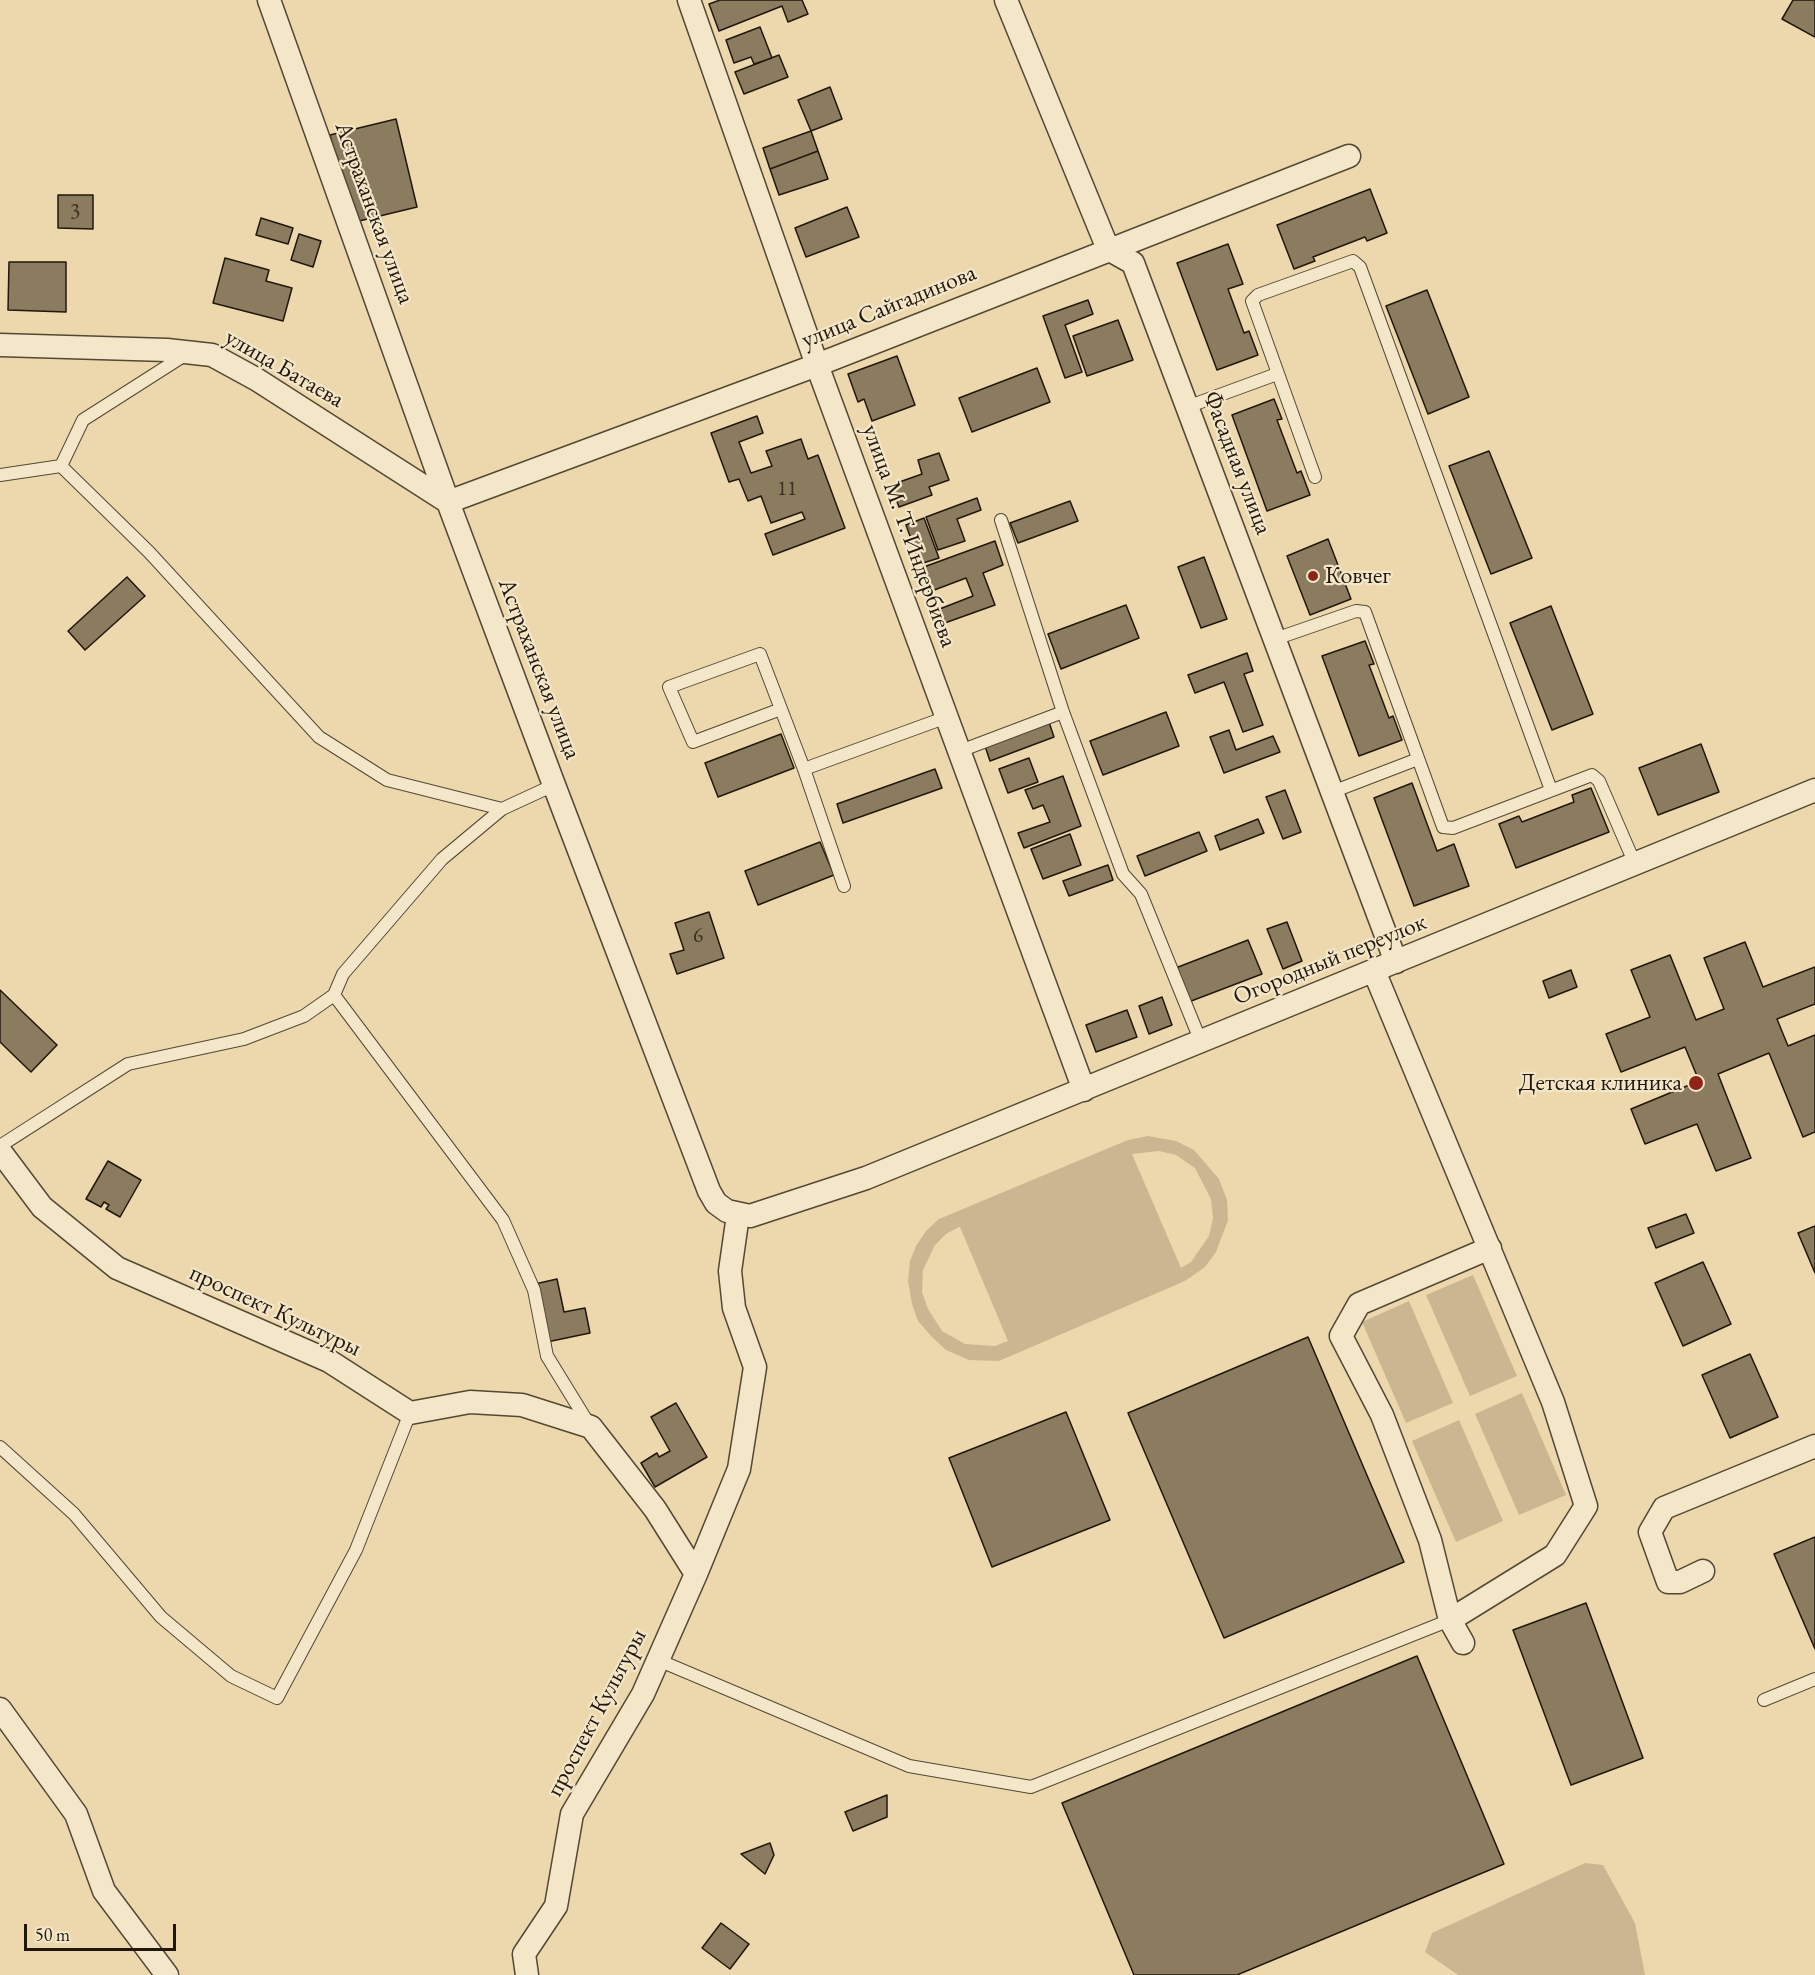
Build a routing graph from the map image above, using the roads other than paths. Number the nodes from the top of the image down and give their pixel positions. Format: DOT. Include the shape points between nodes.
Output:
graph roads {
  1 [pos="270,0"];
  2 [pos="689,0"];
  3 [pos="1006,0"];
  4 [pos="1349,156"];
  5 [pos="1108,249"];
  6 [pos="0,345"];
  7 [pos="189,352"];
  8 [pos="817,365"];
  9 [pos="1277,374"];
  10 [pos="1187,407"];
  11 [pos="61,466"];
  12 [pos="0,475"];
  13 [pos="1315,477"];
  14 [pos="448,502"];
  15 [pos="1001,520"];
  16 [pos="1275,639"];
  17 [pos="782,709"];
  18 [pos="1063,712"];
  19 [pos="947,717"];
  20 [pos="960,752"];
  21 [pos="1418,759"];
  22 [pos="804,769"];
  23 [pos="554,785"];
  24 [pos="1551,790"];
  25 [pos="1815,790"];
  26 [pos="1332,792"];
  27 [pos="502,809"];
  28 [pos="1635,864"];
  29 [pos="844,886"];
  30 [pos="1396,962"];
  31 [pos="1374,971"];
  32 [pos="334,995"];
  33 [pos="1201,1042"];
  34 [pos="1084,1090"];
  35 [pos="0,1146"];
  36 [pos="0,1151"];
  37 [pos="738,1215"];
  38 [pos="1490,1248"];
  39 [pos="410,1413"];
  40 [pos="591,1427"];
  41 [pos="1815,1446"];
  42 [pos="0,1448"];
  43 [pos="1703,1572"];
  44 [pos="696,1574"];
  45 [pos="1450,1620"];
  46 [pos="1463,1643"];
  47 [pos="658,1660"];
  48 [pos="1815,1679"];
  49 [pos="1764,1700"];
  50 [pos="0,1709"];
  51 [pos="163,1970"];
  52 [pos="527,1975"];
  1 -- 14 [label="street, Астраханская улица"];
  2 -- 8 [label="street, улица М. Т. Индербиева"];
  3 -- 5 [label="street"];
  4 -- 5 [label="street, улица Сайгадинова"];
  5 -- 8 [label="street, улица Сайгадинова"];
  5 -- 10 [label="street, Фасадная улица" via="1133,263"];
  6 -- 7 [label="street, улица Батаева"];
  7 -- 11 [label="lane" via="83,420"];
  7 -- 14 [label="street, улица Батаева" via="212,355 256,379"];
  8 -- 14 [label="street, улица Сайгадинова"];
  8 -- 19 [label="street, улица М. Т. Индербиева"];
  9 -- 10 [label="lane"];
  9 -- 13 [label="lane"];
  9 -- 24 [label="lane" via="1253,306 1254,297 1348,262 1357,264"];
  10 -- 16 [label="street, Фасадная улица"];
  11 -- 12 [label="lane"];
  11 -- 27 [label="lane" via="148,552 319,738 387,780"];
  14 -- 23 [label="street, Астраханская улица"];
  15 -- 18 [label="lane"];
  16 -- 21 [label="lane" via="1356,611 1365,612"];
  16 -- 26 [label="street, Фасадная улица"];
  17 -- 17 [label="lane" via="760,654 669,687 693,742"];
  17 -- 22 [label="lane"];
  18 -- 20 [label="lane"];
  18 -- 33 [label="lane" via="1124,874 1141,894"];
  19 -- 20 [label="street, улица М. Т. Индербиева"];
  19 -- 22 [label="lane"];
  20 -- 34 [label="street, улица М. Т. Индербиева"];
  21 -- 24 [label="lane" via="1441,823 1448,829"];
  21 -- 26 [label="lane"];
  22 -- 29 [label="lane"];
  23 -- 27 [label="lane"];
  23 -- 37 [label="street, Астраханская улица" via="709,1191 716,1203"];
  24 -- 28 [label="lane" via="1587,776 1596,777"];
  25 -- 28 [label="street, Огородный переулок"];
  26 -- 30 [label="street, Фасадная улица"];
  27 -- 32 [label="lane" via="442,859 344,974"];
  28 -- 30 [label="street, Огородный переулок"];
  30 -- 31 [label="street, Огородный переулок"];
  31 -- 33 [label="street, Огородный переулок"];
  31 -- 38 [label="street"];
  32 -- 35 [label="lane" via="304,1016 243,1039 128,1064"];
  32 -- 40 [label="lane" via="503,1220 534,1290 547,1356"];
  33 -- 34 [label="street, Огородный переулок"];
  34 -- 37 [label="street, Огородный переулок" via="866,1178 750,1216"];
  36 -- 39 [label="street, проспект Культуры" via="42,1207 117,1268 329,1361"];
  37 -- 44 [label="street, проспект Культуры" via="731,1280 734,1308 755,1367 739,1469"];
  38 -- 45 [label="street" via="1553,1402 1586,1506 1555,1555"];
  38 -- 45 [label="street" via="1359,1304 1341,1336 1382,1415 1430,1540"];
  39 -- 40 [label="street" via="470,1402 522,1405"];
  39 -- 42 [label="lane" via="356,1550 277,1698 231,1676 161,1617 74,1514"];
  40 -- 44 [label="street" via="655,1509"];
  41 -- 43 [label="street" via="1664,1508 1650,1532 1668,1582 1680,1582"];
  44 -- 47 [label="street, проспект Культуры"];
  45 -- 46 [label="street"];
  45 -- 47 [label="lane" via="1031,1787 909,1766"];
  47 -- 52 [label="street, проспект Культуры" via="643,1694 572,1814 556,1906 524,1954"];
  48 -- 49 [label="lane"];
  50 -- 51 [label="street" via="76,1814 104,1891"];
}
